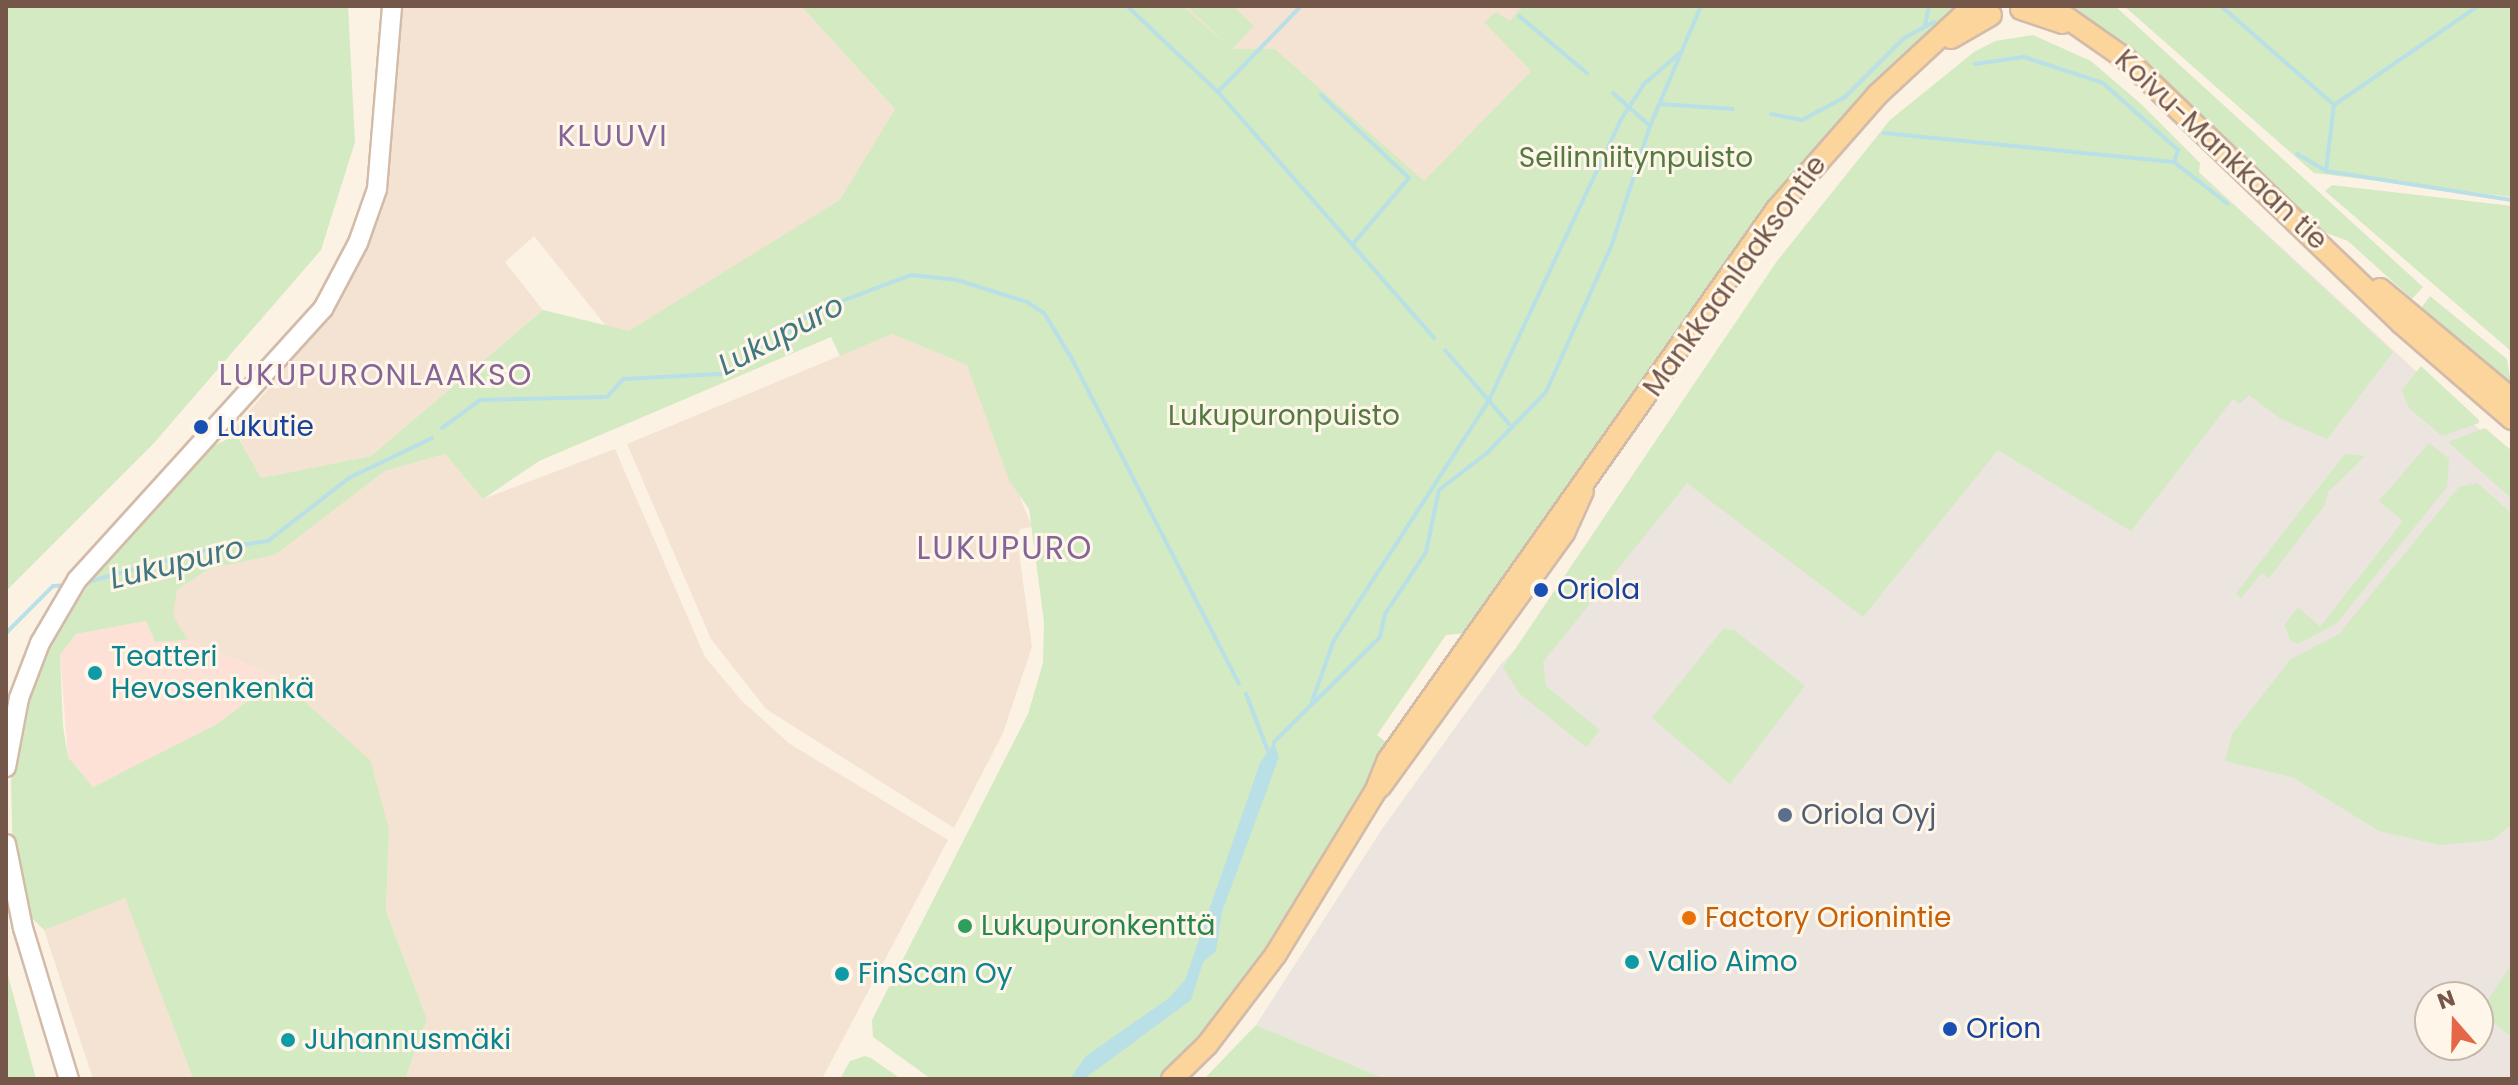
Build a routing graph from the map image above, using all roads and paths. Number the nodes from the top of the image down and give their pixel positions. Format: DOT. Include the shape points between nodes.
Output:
graph roads {
  1 [pos="392,6"];
  2 [pos="2050,6"];
  3 [pos="2023,8"];
  4 [pos="1982,9"];
  5 [pos="2078,27"];
  6 [pos="2359,278"];
  7 [pos="2512,399"];
  8 [pos="2512,419"];
  9 [pos="6,767"];
  10 [pos="6,844"];
  11 [pos="69,1079"];
  12 [pos="1172,1079"];
  1 -- 9 [label="main road" via="377,189 358,243 323,309 73,585 40,643 19,698"];
  2 -- 5 [label="main road, Koivu-Mankkaan tie"];
  3 -- 4 [label="main road, Mankkaanlaaksontie" via="2008,17"];
  3 -- 5 [label="main road, Koivu-Mankkaan tie"];
  4 -- 12 [label="main road, Mankkaanlaaksontie" via="1877,95 1777,209 1586,484 1565,532 1399,769 1375,792 1276,954 1207,1045"];
  5 -- 6 [label="main road, Koivu-Mankkaan tie" via="2127,60"];
  6 -- 7 [label="main road, Koivu-Mankkaan tie" via="2411,312"];
  6 -- 8 [label="main road, Koivu-Mankkaan tie" via="2401,323"];
  10 -- 11 [label="main road" via="23,928"];
}
